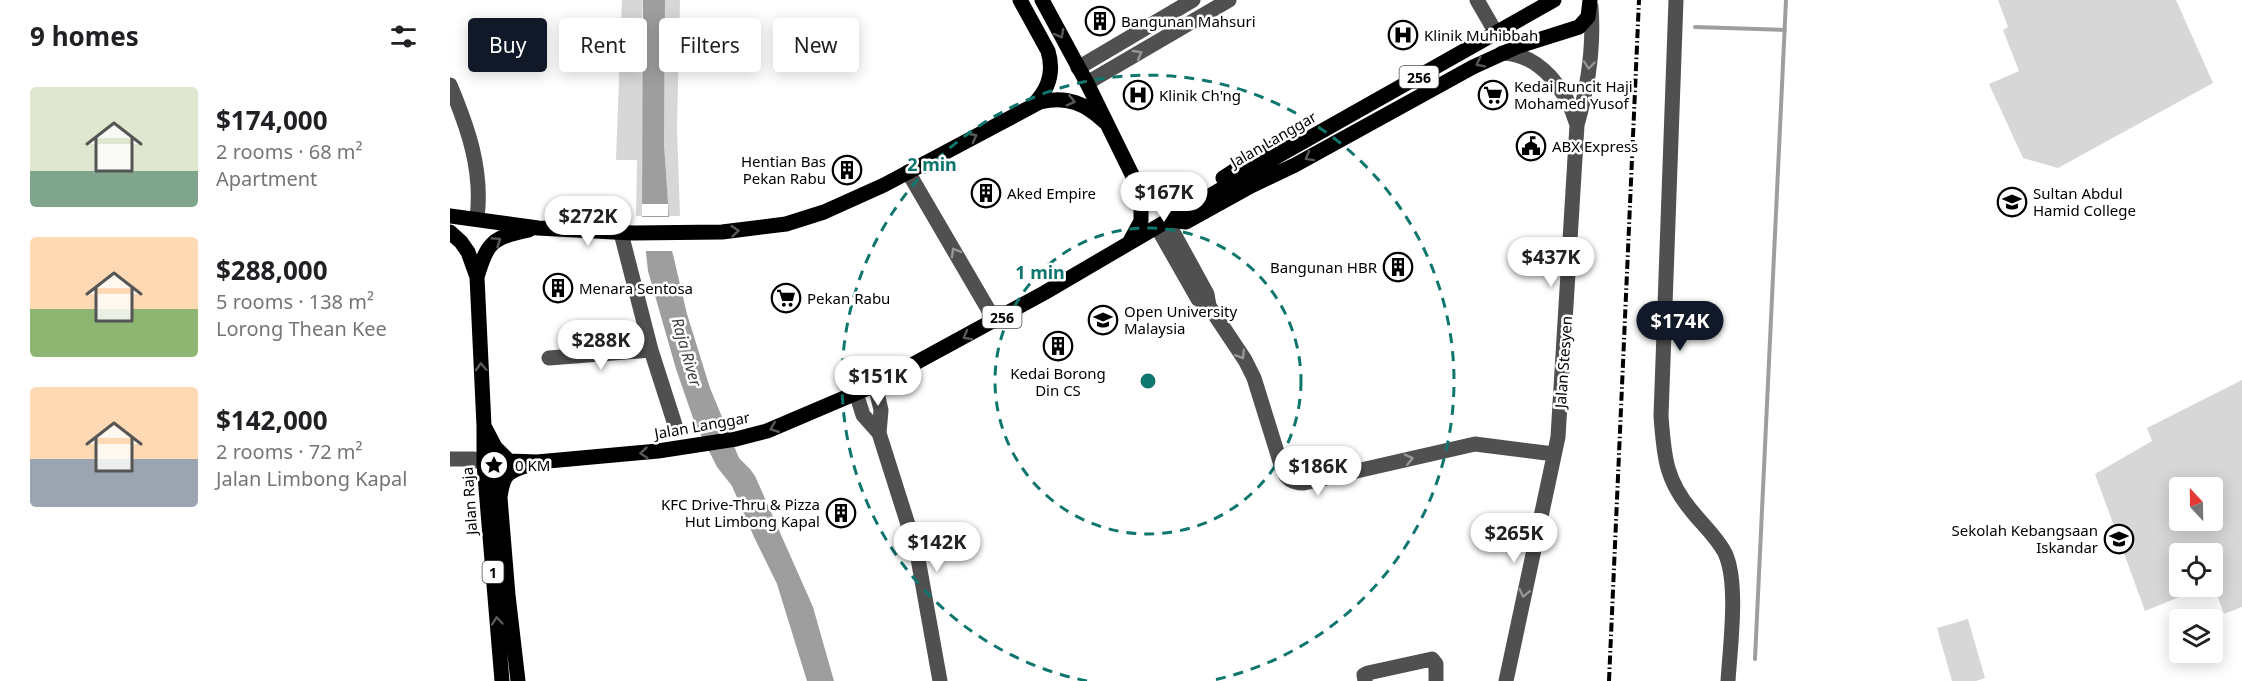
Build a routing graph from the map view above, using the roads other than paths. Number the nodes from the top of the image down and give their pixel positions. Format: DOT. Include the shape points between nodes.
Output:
graph roads {
  1 [pos="1020,0"];
  2 [pos="1042,0"];
  3 [pos="1193,0"];
  4 [pos="1229,0"];
  5 [pos="1477,0"];
  6 [pos="1539,0"];
  7 [pos="1554,0"];
  8 [pos="1676,0"];
  9 [pos="1590,3"];
  10 [pos="1492,26"];
  11 [pos="1502,53"];
  12 [pos="1078,68"];
  13 [pos="1087,83"];
  14 [pos="450,85"];
  15 [pos="1032,106"];
  16 [pos="1105,123"];
  17 [pos="1577,125"];
  18 [pos="908,172"];
  19 [pos="1141,193"];
  20 [pos="1200,201"];
  21 [pos="450,216"];
  22 [pos="477,218"];
  23 [pos="1165,223"];
  24 [pos="538,228"];
  25 [pos="450,232"];
  26 [pos="621,233"];
  27 [pos="1127,245"];
  28 [pos="477,277"];
  29 [pos="994,321"];
  30 [pos="651,350"];
  31 [pos="549,358"];
  32 [pos="875,385"];
  33 [pos="856,393"];
  34 [pos="484,426"];
  35 [pos="676,428"];
  36 [pos="879,433"];
  37 [pos="1554,454"];
  38 [pos="502,456"];
  39 [pos="450,459"];
  40 [pos="537,462"];
  41 [pos="484,464"];
  42 [pos="500,498"];
  43 [pos="1434,676"];
  44 [pos="501,681"];
  45 [pos="518,681"];
  46 [pos="940,681"];
  47 [pos="1365,681"];
  48 [pos="1506,681"];
  49 [pos="1728,681"];
  1 -- 15 [label="main road" via="1048,51 1051,68 1049,82"];
  2 -- 12 [label="main road, one-way"];
  3 -- 12 [label="street"];
  13 -- 4 [label="street, one-way"];
  5 -- 10 [label="street"];
  6 -- 10 [label="main road"];
  7 -- 20 [label="main road, Jalan Langgar / 256"];
  8 -- 49 [label="street" via="1662,436 1670,480 1726,555 1732,582"];
  9 -- 11 [label="main road" via="1588,17 1579,27"];
  9 -- 17 [label="street, one-way" via="1589,65"];
  10 -- 20 [label="main road" via="1252,159 1232,171"];
  11 -- 17 [label="street" via="1534,63 1553,79 1567,98"];
  11 -- 23 [label="main road, one-way" via="1186,222"];
  12 -- 13 [label="main road"];
  13 -- 16 [label="main road"];
  14 -- 22 [label="street" via="472,141 479,201"];
  15 -- 16 [label="main road, one-way" via="1049,99 1067,99 1084,105"];
  18 -- 15 [label="main road, one-way"];
  16 -- 19 [label="main road"];
  17 -- 37 [label="street, Jalan Stesyen"];
  26 -- 18 [label="main road, one-way" via="722,232 786,224 824,212"];
  29 -- 18 [label="street, one-way"];
  19 -- 20 [label="main road" via="1167,207"];
  19 -- 27 [label="main road" via="1141,221"];
  20 -- 23 [label="main road, Jalan Langgar / 256"];
  21 -- 22 [label="main road"];
  22 -- 24 [label="main road"];
  23 -- 27 [label="main road, Jalan Langgar / 256"];
  23 -- 37 [label="street, one-way" via="1207,294 1209,306 1254,378 1282,468 1290,481 1304,483 1475,444"];
  24 -- 26 [label="main road"];
  28 -- 24 [label="main road, one-way" via="491,243"];
  25 -- 28 [label="main road, 1" via="468,252"];
  26 -- 30 [label="street"];
  27 -- 29 [label="main road, Jalan Langgar / 256"];
  34 -- 28 [label="main road, Jalan Raja / 1, one-way"];
  29 -- 32 [label="main road, Jalan Langgar / 256, one-way"];
  30 -- 31 [label="street"];
  30 -- 35 [label="street"];
  32 -- 33 [label="main road, Jalan Langgar / 256"];
  32 -- 36 [label="street"];
  33 -- 36 [label="street" via="863,415"];
  33 -- 40 [label="main road, Jalan Langgar / 256, one-way" via="767,431 736,439 658,452"];
  34 -- 38 [label="main road, Jalan Raja / 1"];
  34 -- 41 [label="main road, Jalan Raja / 1"];
  36 -- 46 [label="street" via="916,553"];
  37 -- 48 [label="street, Jalan Stesyen, one-way"];
  38 -- 40 [label="main road, Jalan Langgar / 256" via="508,461"];
  39 -- 41 [label="street" via="474,459"];
  40 -- 42 [label="main road, Jalan Langgar / 256" via="508,473"];
  41 -- 42 [label="main road, 1" via="497,484"];
  44 -- 41 [label="main road, Jalan Raja / 1, one-way"];
  42 -- 45 [label="main road, Jalan Raja / 1"];
  43 -- 47 [label="street" via="1432,659 1368,673 1364,675"];
}
